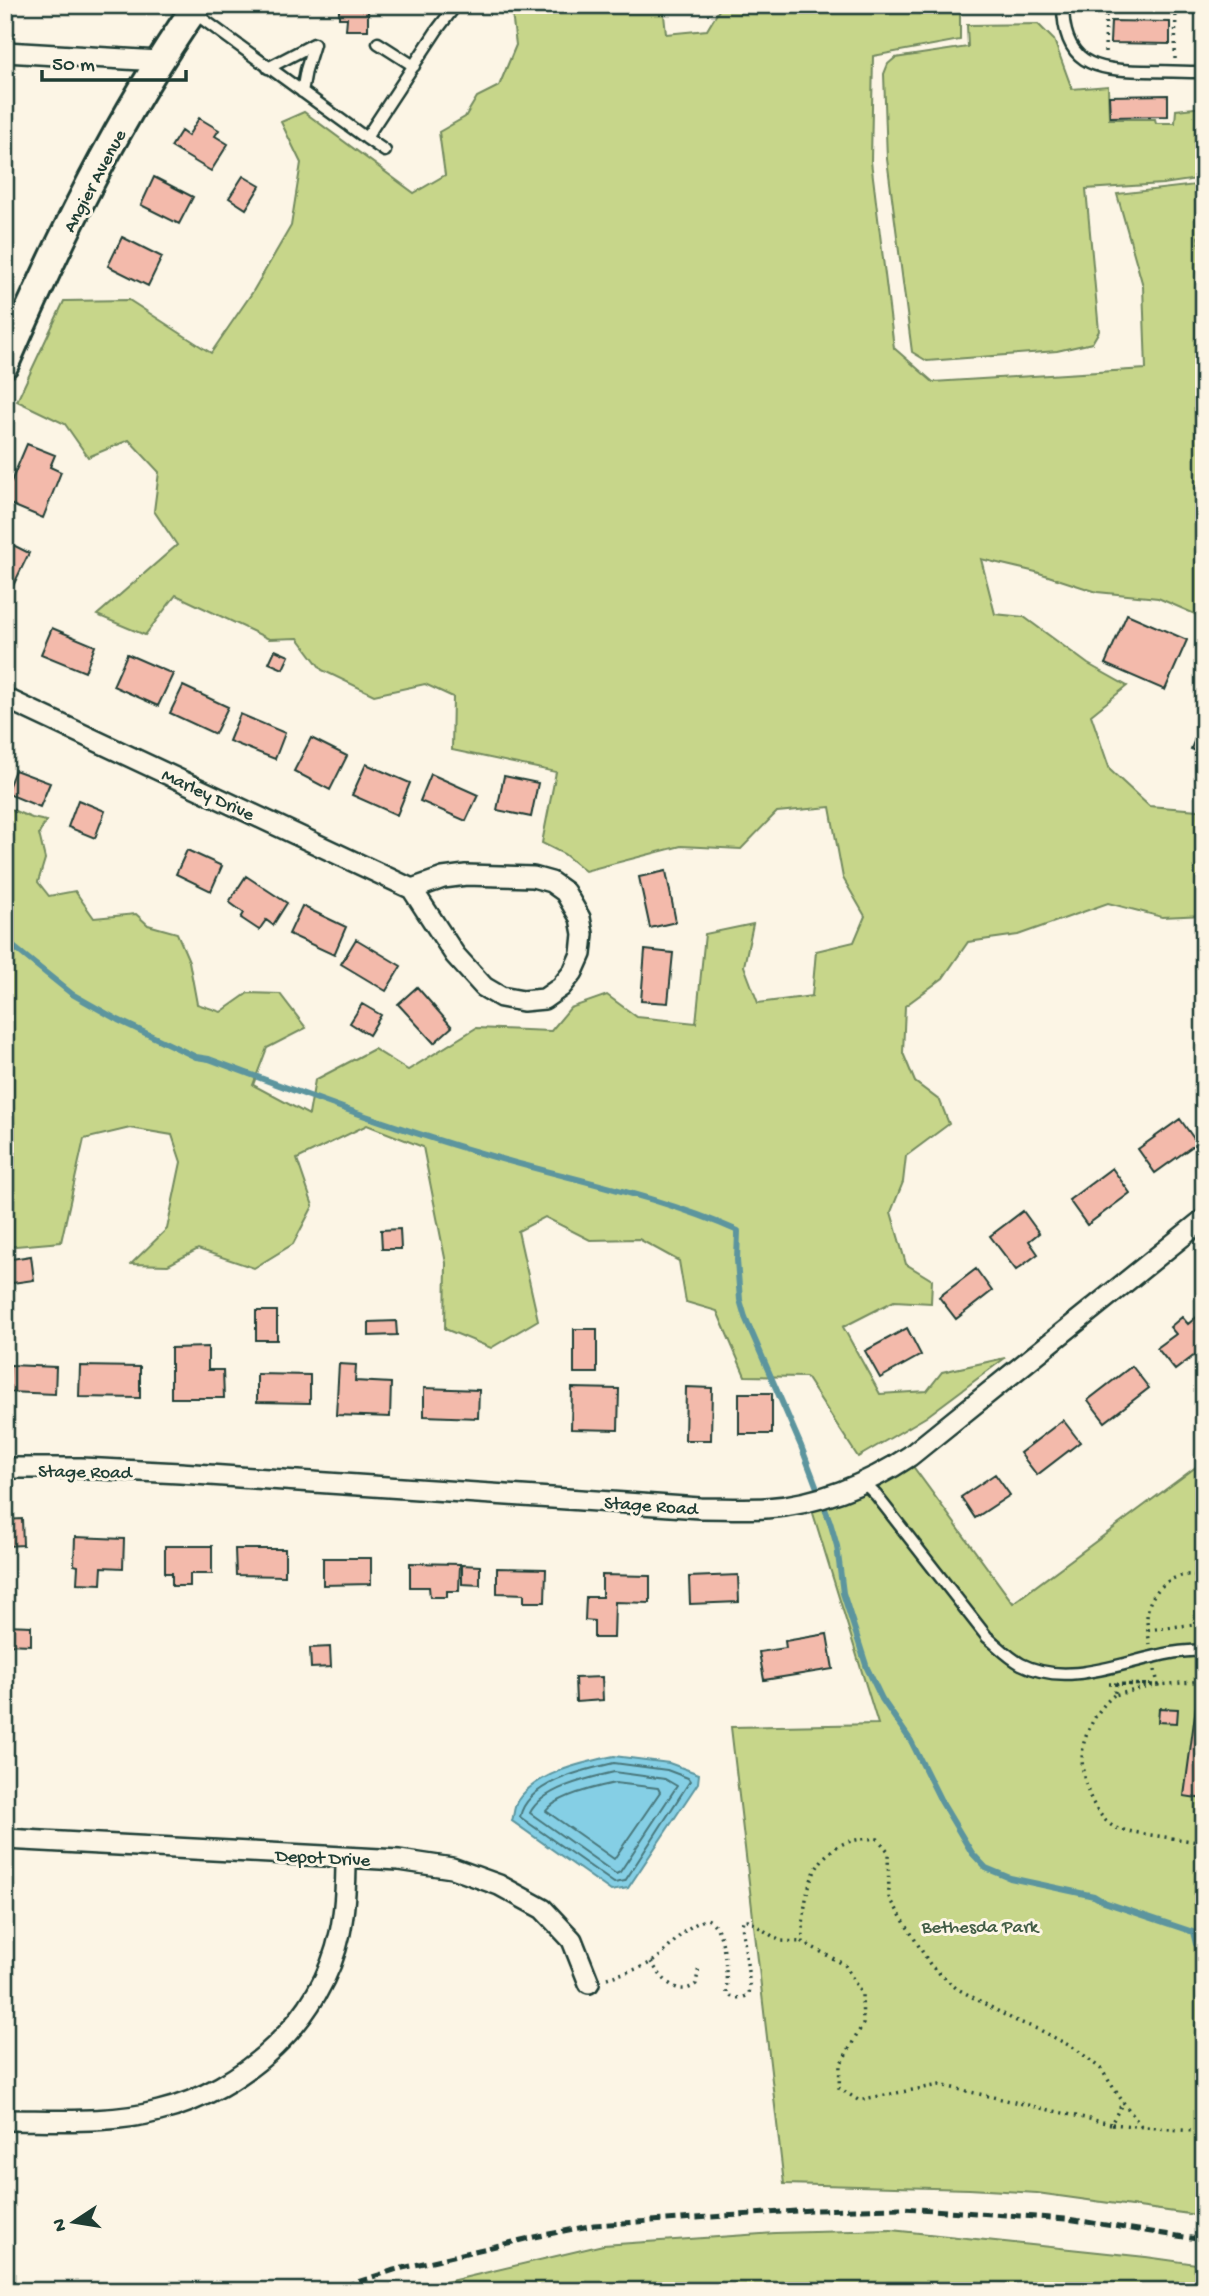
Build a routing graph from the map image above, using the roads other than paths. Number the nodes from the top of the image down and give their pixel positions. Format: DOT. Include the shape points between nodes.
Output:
graph roads {
  1 [pos="456,5"];
  2 [pos="1063,7"];
  3 [pos="195,9"];
  4 [pos="378,43"];
  5 [pos="5,52"];
  6 [pos="159,61"];
  7 [pos="414,66"];
  8 [pos="268,68"];
  9 [pos="1204,72"];
  10 [pos="302,92"];
  11 [pos="366,138"];
  12 [pos="386,151"];
  13 [pos="5,364"];
  14 [pos="5,698"];
  15 [pos="412,889"];
  16 [pos="1204,1219"];
  17 [pos="5,1468"];
  18 [pos="863,1482"];
  19 [pos="1204,1650"];
  20 [pos="5,1839"];
  21 [pos="346,1858"];
  22 [pos="589,1983"];
  23 [pos="5,2120"];
  1 -- 7 [label="lane"];
  2 -- 9 [label="lane" via="1066,32 1077,55 1087,63 1104,69"];
  3 -- 6 [label="main road, Angier Avenue"];
  3 -- 8 [label="lane"];
  4 -- 7 [label="lane"];
  5 -- 6 [label="street"];
  6 -- 13 [label="main road, Angier Avenue" via="58,246"];
  7 -- 11 [label="lane"];
  8 -- 10 [label="lane"];
  8 -- 10 [label="lane" via="314,44"];
  10 -- 11 [label="lane"];
  11 -- 12 [label="lane"];
  14 -- 15 [label="street, Marley Drive"];
  15 -- 15 [label="street" via="466,874 551,882 565,892 580,918 581,954 573,972 544,999 501,997 484,987 455,955"];
  16 -- 18 [label="street, Stage Road" via="910,1456"];
  17 -- 18 [label="street, Stage Road" via="180,1473 700,1508 769,1508"];
  18 -- 19 [label="lane" via="987,1637 1022,1664 1072,1674"];
  20 -- 21 [label="street, Depot Drive"];
  21 -- 22 [label="street, Depot Drive" via="452,1868 499,1885 543,1909 572,1940"];
  21 -- 23 [label="street" via="340,1933 327,1972 292,2029 245,2071 207,2093 160,2111 112,2119"];
}
